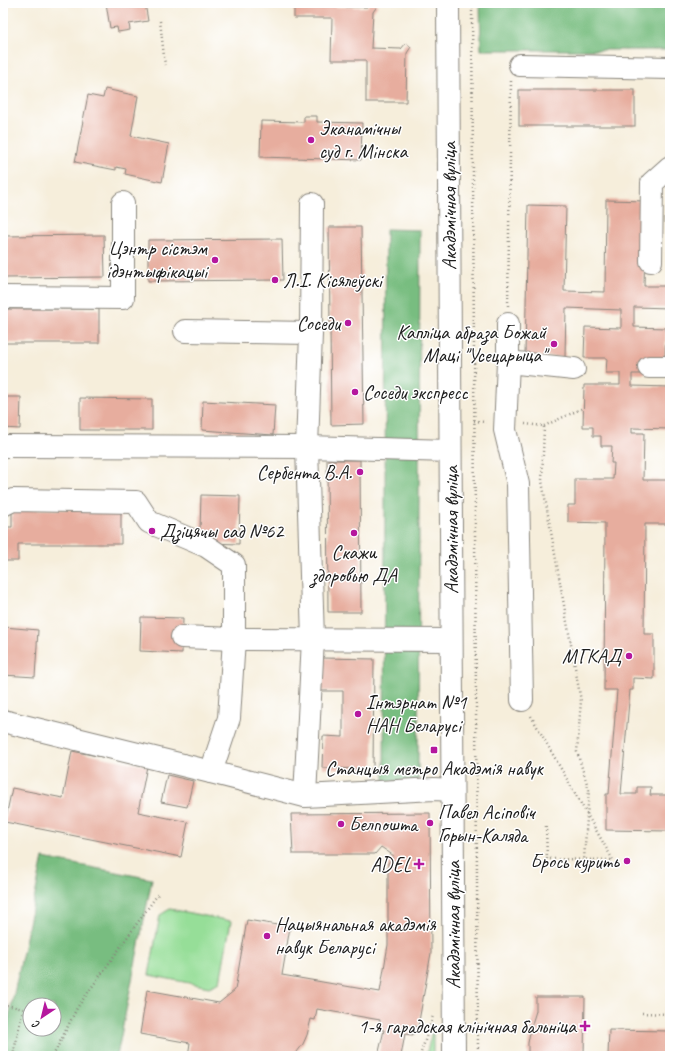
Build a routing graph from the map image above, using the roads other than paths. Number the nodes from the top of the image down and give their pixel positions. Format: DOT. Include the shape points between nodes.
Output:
graph roads {
  1 [pos="448,3"];
  2 [pos="520,65"];
  3 [pos="670,68"];
  4 [pos="670,167"];
  5 [pos="122,203"];
  6 [pos="312,204"];
  7 [pos="651,261"];
  8 [pos="3,297"];
  9 [pos="508,324"];
  10 [pos="185,331"];
  11 [pos="311,333"];
  12 [pos="508,362"];
  13 [pos="649,367"];
  14 [pos="670,367"];
  15 [pos="574,369"];
  16 [pos="3,446"];
  17 [pos="307,447"];
  18 [pos="450,451"];
  19 [pos="3,505"];
  20 [pos="182,637"];
  21 [pos="234,639"];
  22 [pos="313,639"];
  23 [pos="451,640"];
  24 [pos="522,700"];
  25 [pos="3,721"];
  26 [pos="211,772"];
  27 [pos="452,790"];
  28 [pos="305,796"];
  29 [pos="454,1056"];
  1 -- 18 [label="street, Акадэмічная вуліца"];
  2 -- 3 [label="street"];
  4 -- 7 [label="street" via="652,183"];
  5 -- 8 [label="street" via="123,298"];
  6 -- 11 [label="street"];
  9 -- 12 [label="street"];
  10 -- 11 [label="street"];
  11 -- 17 [label="street"];
  12 -- 15 [label="street"];
  12 -- 24 [label="street" via="505,430 518,484"];
  13 -- 14 [label="street"];
  16 -- 17 [label="street"];
  17 -- 18 [label="street"];
  17 -- 22 [label="street"];
  18 -- 23 [label="street, Акадэмічная вуліца"];
  19 -- 21 [label="street" via="13,500 136,502 149,522 206,546 234,565"];
  20 -- 21 [label="street"];
  21 -- 22 [label="street"];
  21 -- 26 [label="street" via="229,718"];
  22 -- 23 [label="street"];
  22 -- 28 [label="street"];
  23 -- 27 [label="street, Акадэмічная вуліца"];
  25 -- 26 [label="street"];
  26 -- 28 [label="street"];
  27 -- 28 [label="street"];
  27 -- 29 [label="street, Акадэмічная вуліца"];
}
